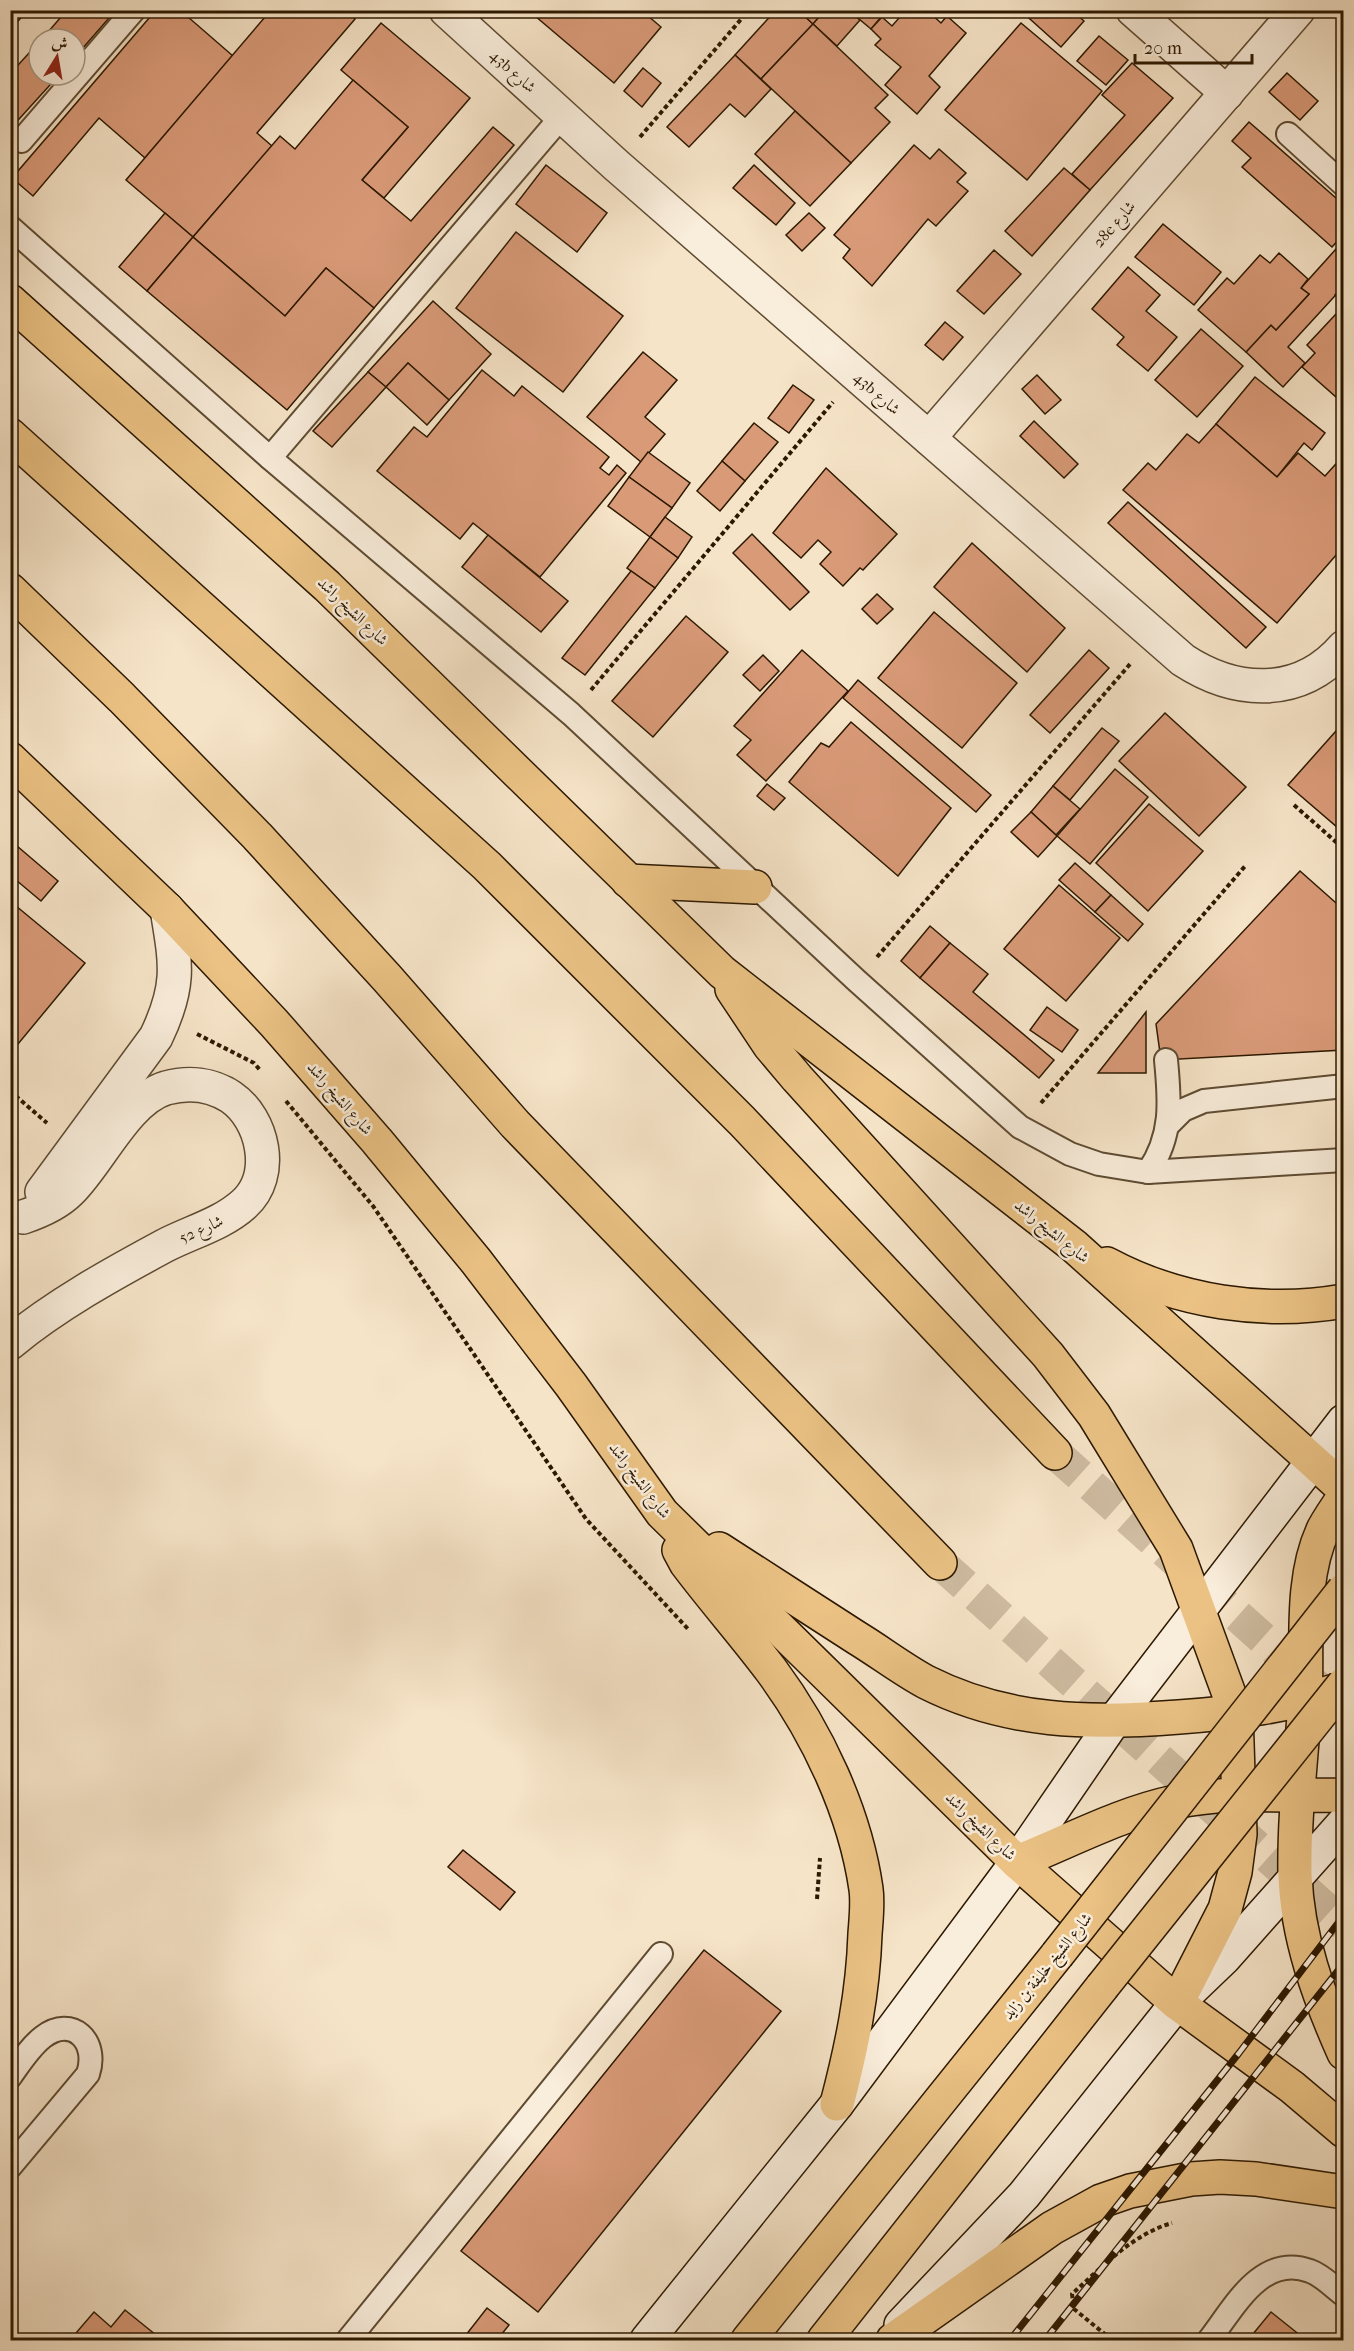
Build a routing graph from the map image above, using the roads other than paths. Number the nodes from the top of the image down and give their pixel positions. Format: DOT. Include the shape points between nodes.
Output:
graph roads {
  1 [pos="134,10"];
  2 [pos="446,10"];
  3 [pos="1132,10"];
  4 [pos="1298,10"];
  5 [pos="1227,93"];
  6 [pos="562,116"];
  7 [pos="1288,134"];
  8 [pos="21,141"];
  9 [pos="1344,185"];
  10 [pos="10,228"];
  11 [pos="10,301"];
  12 [pos="10,435"];
  13 [pos="929,438"];
  14 [pos="270,458"];
  15 [pos="10,590"];
  16 [pos="1341,650"];
  17 [pos="10,759"];
  18 [pos="628,881"];
  19 [pos="755,887"];
  20 [pos="168,909"];
  21 [pos="722,972"];
  22 [pos="1166,1060"];
  23 [pos="1344,1086"];
  24 [pos="1168,1125"];
  25 [pos="1344,1160"];
  26 [pos="1148,1172"];
  27 [pos="17,1225"];
  28 [pos="1074,1246"];
  29 [pos="1344,1301"];
  30 [pos="10,1343"];
  31 [pos="1344,1421"];
  32 [pos="1054,1453"];
  33 [pos="1313,1462"];
  34 [pos="1344,1490"];
  35 [pos="1344,1497"];
  36 [pos="662,1513"];
  37 [pos="940,1563"];
  38 [pos="1344,1590"];
  39 [pos="1198,1611"];
  40 [pos="1344,1686"];
  41 [pos="1305,1701"];
  42 [pos="1236,1713"];
  43 [pos="1113,1722"];
  44 [pos="1239,1795"];
  45 [pos="1344,1795"];
  46 [pos="1296,1797"];
  47 [pos="1344,1823"];
  48 [pos="1017,1862"];
  49 [pos="1295,1877"];
  50 [pos="661,1954"];
  51 [pos="1177,2003"];
  52 [pos="1344,2053"];
  53 [pos="10,2077"];
  54 [pos="837,2104"];
  55 [pos="1344,2131"];
  56 [pos="10,2167"];
  57 [pos="1344,2192"];
  58 [pos="1344,2295"];
  59 [pos="348,2340"];
  60 [pos="647,2340"];
  61 [pos="748,2340"];
  62 [pos="824,2340"];
  63 [pos="886,2340"];
  64 [pos="893,2340"];
  65 [pos="1209,2340"];
  1 -- 8 [label="lane"];
  2 -- 6 [label="street, 43b شارع"];
  3 -- 5 [label="street"];
  4 -- 5 [label="street, 28e شارع"];
  5 -- 13 [label="street, 28e شارع"];
  6 -- 13 [label="street, 43b شارع"];
  6 -- 14 [label="lane"];
  7 -- 9 [label="lane"];
  10 -- 14 [label="lane"];
  11 -- 18 [label="main road, شارع الشيخ راشد" via="327,586"];
  12 -- 32 [label="main road" via="495,874 742,1121"];
  13 -- 16 [label="street, 43b شارع" via="1183,660 1206,675 1233,684 1262,686 1290,682 1316,670"];
  14 -- 19 [label="lane" via="571,714"];
  15 -- 37 [label="main road" via="257,836 514,1124"];
  17 -- 20 [label="main road, شارع الشيخ راشد"];
  18 -- 19 [label="main road"];
  18 -- 21 [label="main road, شارع الشيخ راشد"];
  19 -- 26 [label="lane" via="1020,1126 1070,1154 1107,1166"];
  20 -- 27 [label="street, شارع 52" via="176,967 174,996 167,1016 156,1037"];
  20 -- 36 [label="main road, شارع الشيخ راشد" via="274,1023 446,1224 571,1385"];
  21 -- 28 [label="main road, شارع الشيخ راشد"];
  21 -- 39 [label="main road" via="770,1046 1048,1355 1094,1415 1176,1548"];
  22 -- 24 [label="lane"];
  23 -- 24 [label="lane" via="1204,1101 1183,1110"];
  24 -- 26 [label="lane" via="1162,1149"];
  25 -- 26 [label="lane"];
  27 -- 30 [label="street, شارع 52" via="71,1190 126,1120 164,1089 191,1084 218,1088 241,1104 256,1125 263,1152 260,1178 247,1202 225,1219 163,1246 80,1295"];
  28 -- 29 [label="main road" via="1120,1271 1221,1302 1274,1307"];
  28 -- 33 [label="main road, شارع الشيخ راشد"];
  31 -- 33 [label="street"];
  33 -- 34 [label="main road, شارع الشيخ راشد"];
  33 -- 39 [label="street"];
  35 -- 41 [label="main road" via="1324,1529 1314,1561 1308,1599"];
  36 -- 43 [label="main road" via="925,1681 1004,1710 1043,1718"];
  36 -- 48 [label="main road, شارع الشيخ راشد"];
  36 -- 54 [label="main road" via="686,1563 794,1704 831,1775 857,1851 866,1890 864,1961 856,2031"];
  38 -- 61 [label="main road, شارع الشيخ خليفة بن زايد, bridge"];
  39 -- 42 [label="main road"];
  39 -- 43 [label="street"];
  40 -- 41 [label="main road"];
  40 -- 62 [label="main road, bridge"];
  41 -- 42 [label="main road"];
  41 -- 46 [label="main road"];
  42 -- 43 [label="main road"];
  42 -- 44 [label="main road"];
  43 -- 48 [label="street"];
  44 -- 46 [label="main road"];
  44 -- 48 [label="main road" via="1177,1801 1120,1816"];
  44 -- 51 [label="main road" via="1240,1834 1225,1909"];
  45 -- 46 [label="main road"];
  46 -- 49 [label="main road"];
  47 -- 49 [label="street"];
  48 -- 51 [label="main road, شارع الشيخ راشد"];
  48 -- 54 [label="street"];
  49 -- 51 [label="street" via="1224,1958"];
  49 -- 52 [label="main road" via="1304,1942 1322,2004"];
  50 -- 59 [label="lane"];
  51 -- 55 [label="main road, شارع الشيخ راشد" via="1292,2087"];
  51 -- 63 [label="street" via="1024,2195"];
  53 -- 56 [label="lane" via="33,2046 55,2030 69,2029 82,2036 90,2047 92,2061 88,2074"];
  54 -- 60 [label="street"];
  57 -- 64 [label="main road" via="1221,2177 1180,2180 1130,2191 1101,2201 1052,2228"];
  58 -- 65 [label="lane" via="1311,2271 1291,2266 1269,2271 1252,2284"];
}
